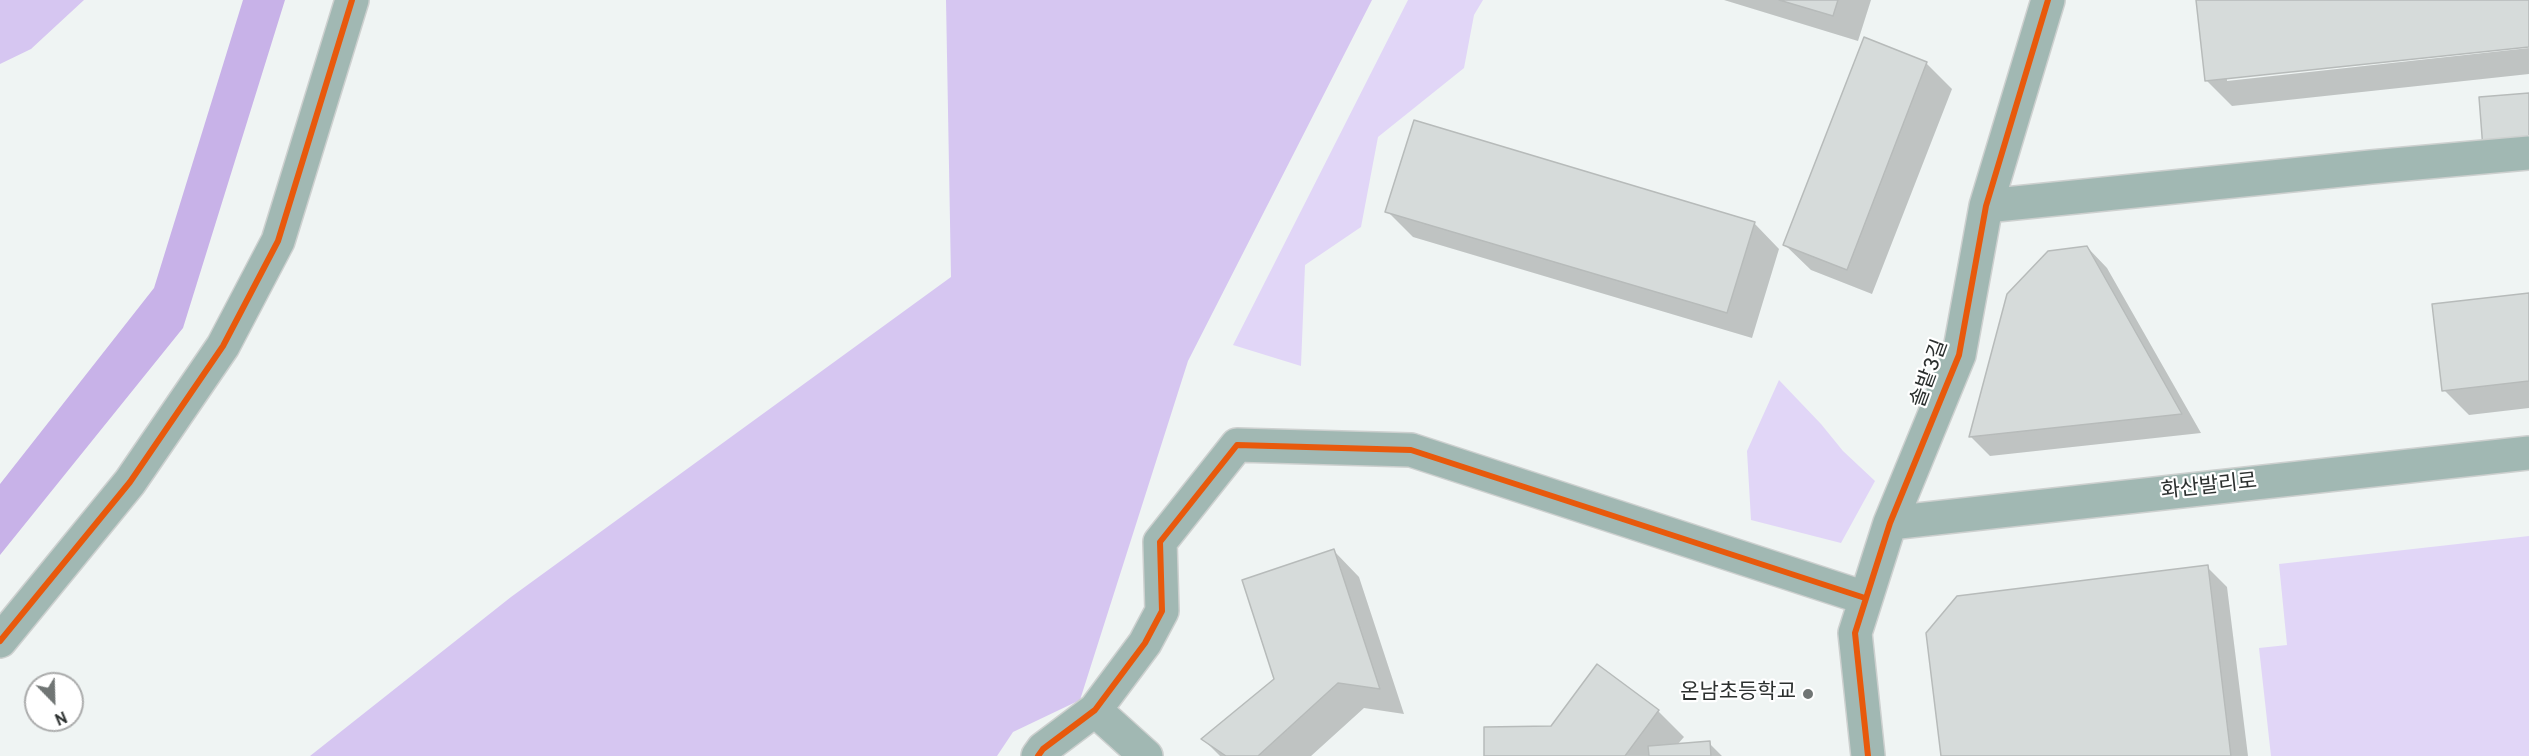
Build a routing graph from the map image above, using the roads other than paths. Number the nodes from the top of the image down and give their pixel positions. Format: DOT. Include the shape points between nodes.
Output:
graph roads {
  1 [pos="352,0"];
  2 [pos="2048,0"];
  3 [pos="2529,153"];
  4 [pos="1986,206"];
  5 [pos="2529,453"];
  6 [pos="1890,523"];
  7 [pos="1865,598"];
  8 [pos="0,641"];
  9 [pos="1095,710"];
  10 [pos="1038,756"];
  11 [pos="1146,756"];
  12 [pos="1868,756"];
  1 -- 8 [label="street" via="278,241 223,346 130,482"];
  2 -- 4 [label="street, 솔밭3길"];
  3 -- 4 [label="street"];
  4 -- 6 [label="street, 솔밭3길" via="1959,355"];
  5 -- 6 [label="street, 화산발리로"];
  6 -- 7 [label="street, 솔밭3길"];
  7 -- 9 [label="street" via="1411,450 1236,446 1160,542 1162,611 1145,644"];
  7 -- 12 [label="street, 솔밭3길" via="1855,633"];
  9 -- 10 [label="street"];
  9 -- 11 [label="street"];
}
